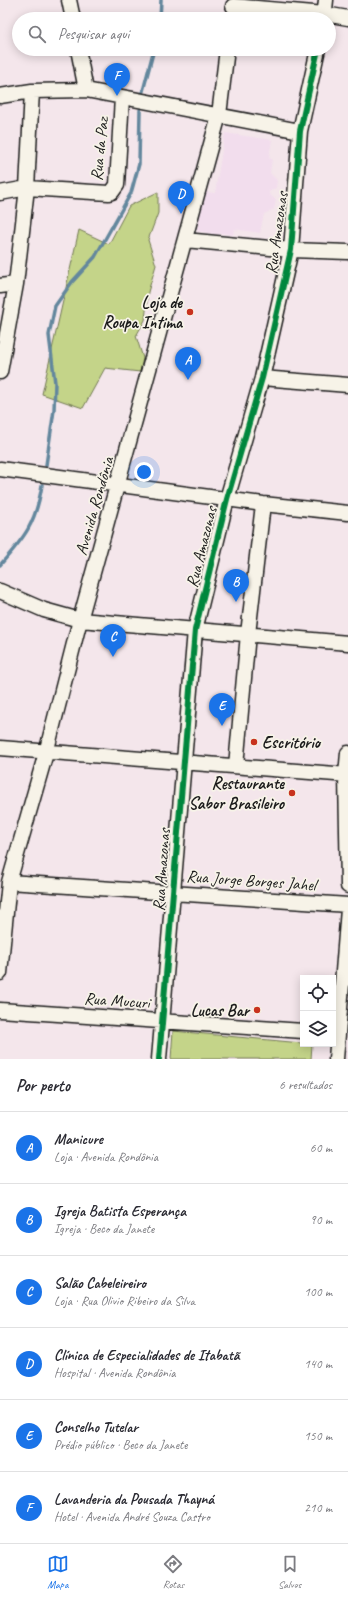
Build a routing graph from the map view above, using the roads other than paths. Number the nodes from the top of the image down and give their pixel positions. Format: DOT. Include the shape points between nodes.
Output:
graph roads {
  1 [pos="69,0"];
  2 [pos="233,8"];
  3 [pos="325,11"];
  4 [pos="72,12"];
  5 [pos="336,14"];
  6 [pos="348,18"];
  7 [pos="79,56"];
  8 [pos="227,56"];
  9 [pos="316,56"];
  10 [pos="86,90"];
  11 [pos="32,92"];
  12 [pos="0,96"];
  13 [pos="122,97"];
  14 [pos="219,115"];
  15 [pos="300,131"];
  16 [pos="27,188"];
  17 [pos="0,193"];
  18 [pos="185,240"];
  19 [pos="291,250"];
  20 [pos="348,252"];
  21 [pos="16,284"];
  22 [pos="0,286"];
  23 [pos="0,372"];
  24 [pos="262,378"];
  25 [pos="348,385"];
  26 [pos="0,469"];
  27 [pos="118,485"];
  28 [pos="227,499"];
  29 [pos="263,504"];
  30 [pos="348,513"];
  31 [pos="0,591"];
  32 [pos="80,620"];
  33 [pos="195,630"];
  34 [pos="248,634"];
  35 [pos="348,644"];
  36 [pos="0,748"];
  37 [pos="46,753"];
  38 [pos="348,753"];
  39 [pos="183,762"];
  40 [pos="236,766"];
  41 [pos="347,775"];
  42 [pos="9,882"];
  43 [pos="348,886"];
  44 [pos="174,893"];
  45 [pos="348,905"];
  46 [pos="348,909"];
  47 [pos="0,973"];
  48 [pos="0,1010"];
  49 [pos="163,1021"];
  50 [pos="300,1032"];
  51 [pos="339,1034"];
  52 [pos="159,1059"];
  53 [pos="336,1059"];
  1 -- 4 [label="street"];
  2 -- 3 [label="street"];
  5 -- 6 [label="street"];
  7 -- 10 [label="street"];
  8 -- 14 [label="street, Avenida Rondônia"];
  9 -- 15 [label="street, Rua Amazonas"];
  10 -- 11 [label="street"];
  10 -- 13 [label="street"];
  11 -- 12 [label="street"];
  11 -- 16 [label="street"];
  13 -- 14 [label="street"];
  13 -- 16 [label="street, Rua da Paz" via="117,185 112,192"];
  14 -- 15 [label="street"];
  14 -- 18 [label="street, Avenida Rondônia"];
  15 -- 19 [label="street, Rua Amazonas"];
  16 -- 17 [label="street"];
  16 -- 21 [label="street"];
  18 -- 19 [label="street"];
  18 -- 27 [label="street, Avenida Rondônia"];
  19 -- 20 [label="street"];
  19 -- 24 [label="street, Rua Amazonas"];
  21 -- 22 [label="street"];
  21 -- 23 [label="street"];
  24 -- 25 [label="street"];
  24 -- 28 [label="street, Rua Amazonas"];
  26 -- 27 [label="street"];
  27 -- 28 [label="street"];
  27 -- 32 [label="street, Avenida Rondônia"];
  28 -- 29 [label="street"];
  28 -- 33 [label="street, Rua Amazonas"];
  29 -- 30 [label="street"];
  29 -- 34 [label="street"];
  31 -- 32 [label="street" via="44,610"];
  32 -- 33 [label="street"];
  32 -- 37 [label="street, Avenida Rondônia"];
  33 -- 34 [label="street"];
  33 -- 39 [label="street, Rua Amazonas"];
  34 -- 35 [label="street"];
  34 -- 40 [label="street"];
  36 -- 37 [label="street"];
  37 -- 39 [label="street"];
  37 -- 42 [label="street, Avenida Rondônia"];
  38 -- 41 [label="street"];
  39 -- 40 [label="street"];
  39 -- 44 [label="street, Rua Amazonas"];
  40 -- 41 [label="street"];
  41 -- 43 [label="street"];
  42 -- 44 [label="street, Rua Jorge Borges Jahel"];
  42 -- 47 [label="street, Avenida Rondônia"];
  44 -- 45 [label="street, Rua Jorge Borges Jahel"];
  44 -- 49 [label="street, Rua Amazonas"];
  46 -- 51 [label="street"];
  48 -- 49 [label="street, Rua Mucuri"];
  49 -- 50 [label="street, Rua Mucuri"];
  49 -- 52 [label="street, Rua Amazonas"];
  51 -- 53 [label="street"];
}
